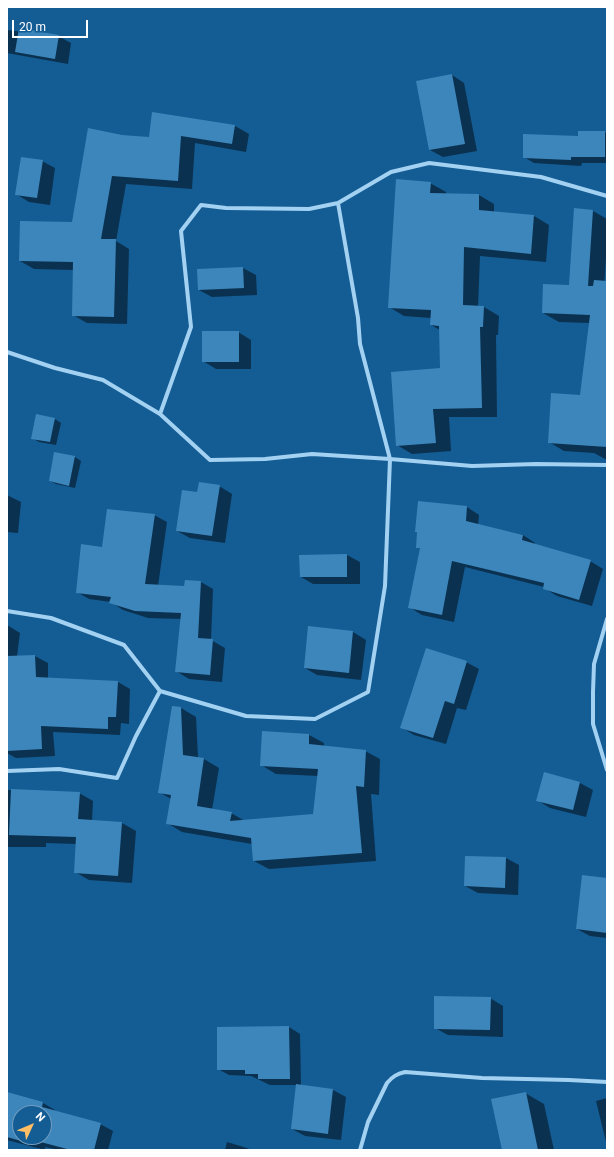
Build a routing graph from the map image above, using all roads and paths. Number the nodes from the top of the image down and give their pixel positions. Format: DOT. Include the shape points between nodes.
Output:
graph roads {
  1 [pos="607,196"];
  2 [pos="338,203"];
  3 [pos="7,352"];
  4 [pos="160,414"];
  5 [pos="390,459"];
  6 [pos="606,466"];
  7 [pos="7,611"];
  8 [pos="607,619"];
  9 [pos="605,632"];
  10 [pos="160,692"];
  11 [pos="607,770"];
  12 [pos="7,771"];
  13 [pos="607,1082"];
  14 [pos="360,1150"];
  1 -- 2 [label="street" via="540,177 428,163 391,172"];
  2 -- 4 [label="street" via="309,209 201,206 191,216 181,230 191,327"];
  2 -- 5 [label="street" via="358,318 360,344"];
  3 -- 4 [label="street" via="103,380"];
  4 -- 5 [label="street" via="210,460 265,459 312,454"];
  5 -- 6 [label="street" via="472,466"];
  5 -- 10 [label="street" via="385,586 368,692 315,719 246,716"];
  7 -- 10 [label="street" via="51,618 124,645"];
  8 -- 9 [label="street"];
  9 -- 11 [label="street" via="594,664 593,724"];
  10 -- 12 [label="street" via="117,778 59,769"];
  13 -- 14 [label="street" via="482,1078 406,1072 398,1074 387,1083 371,1115"];
}
